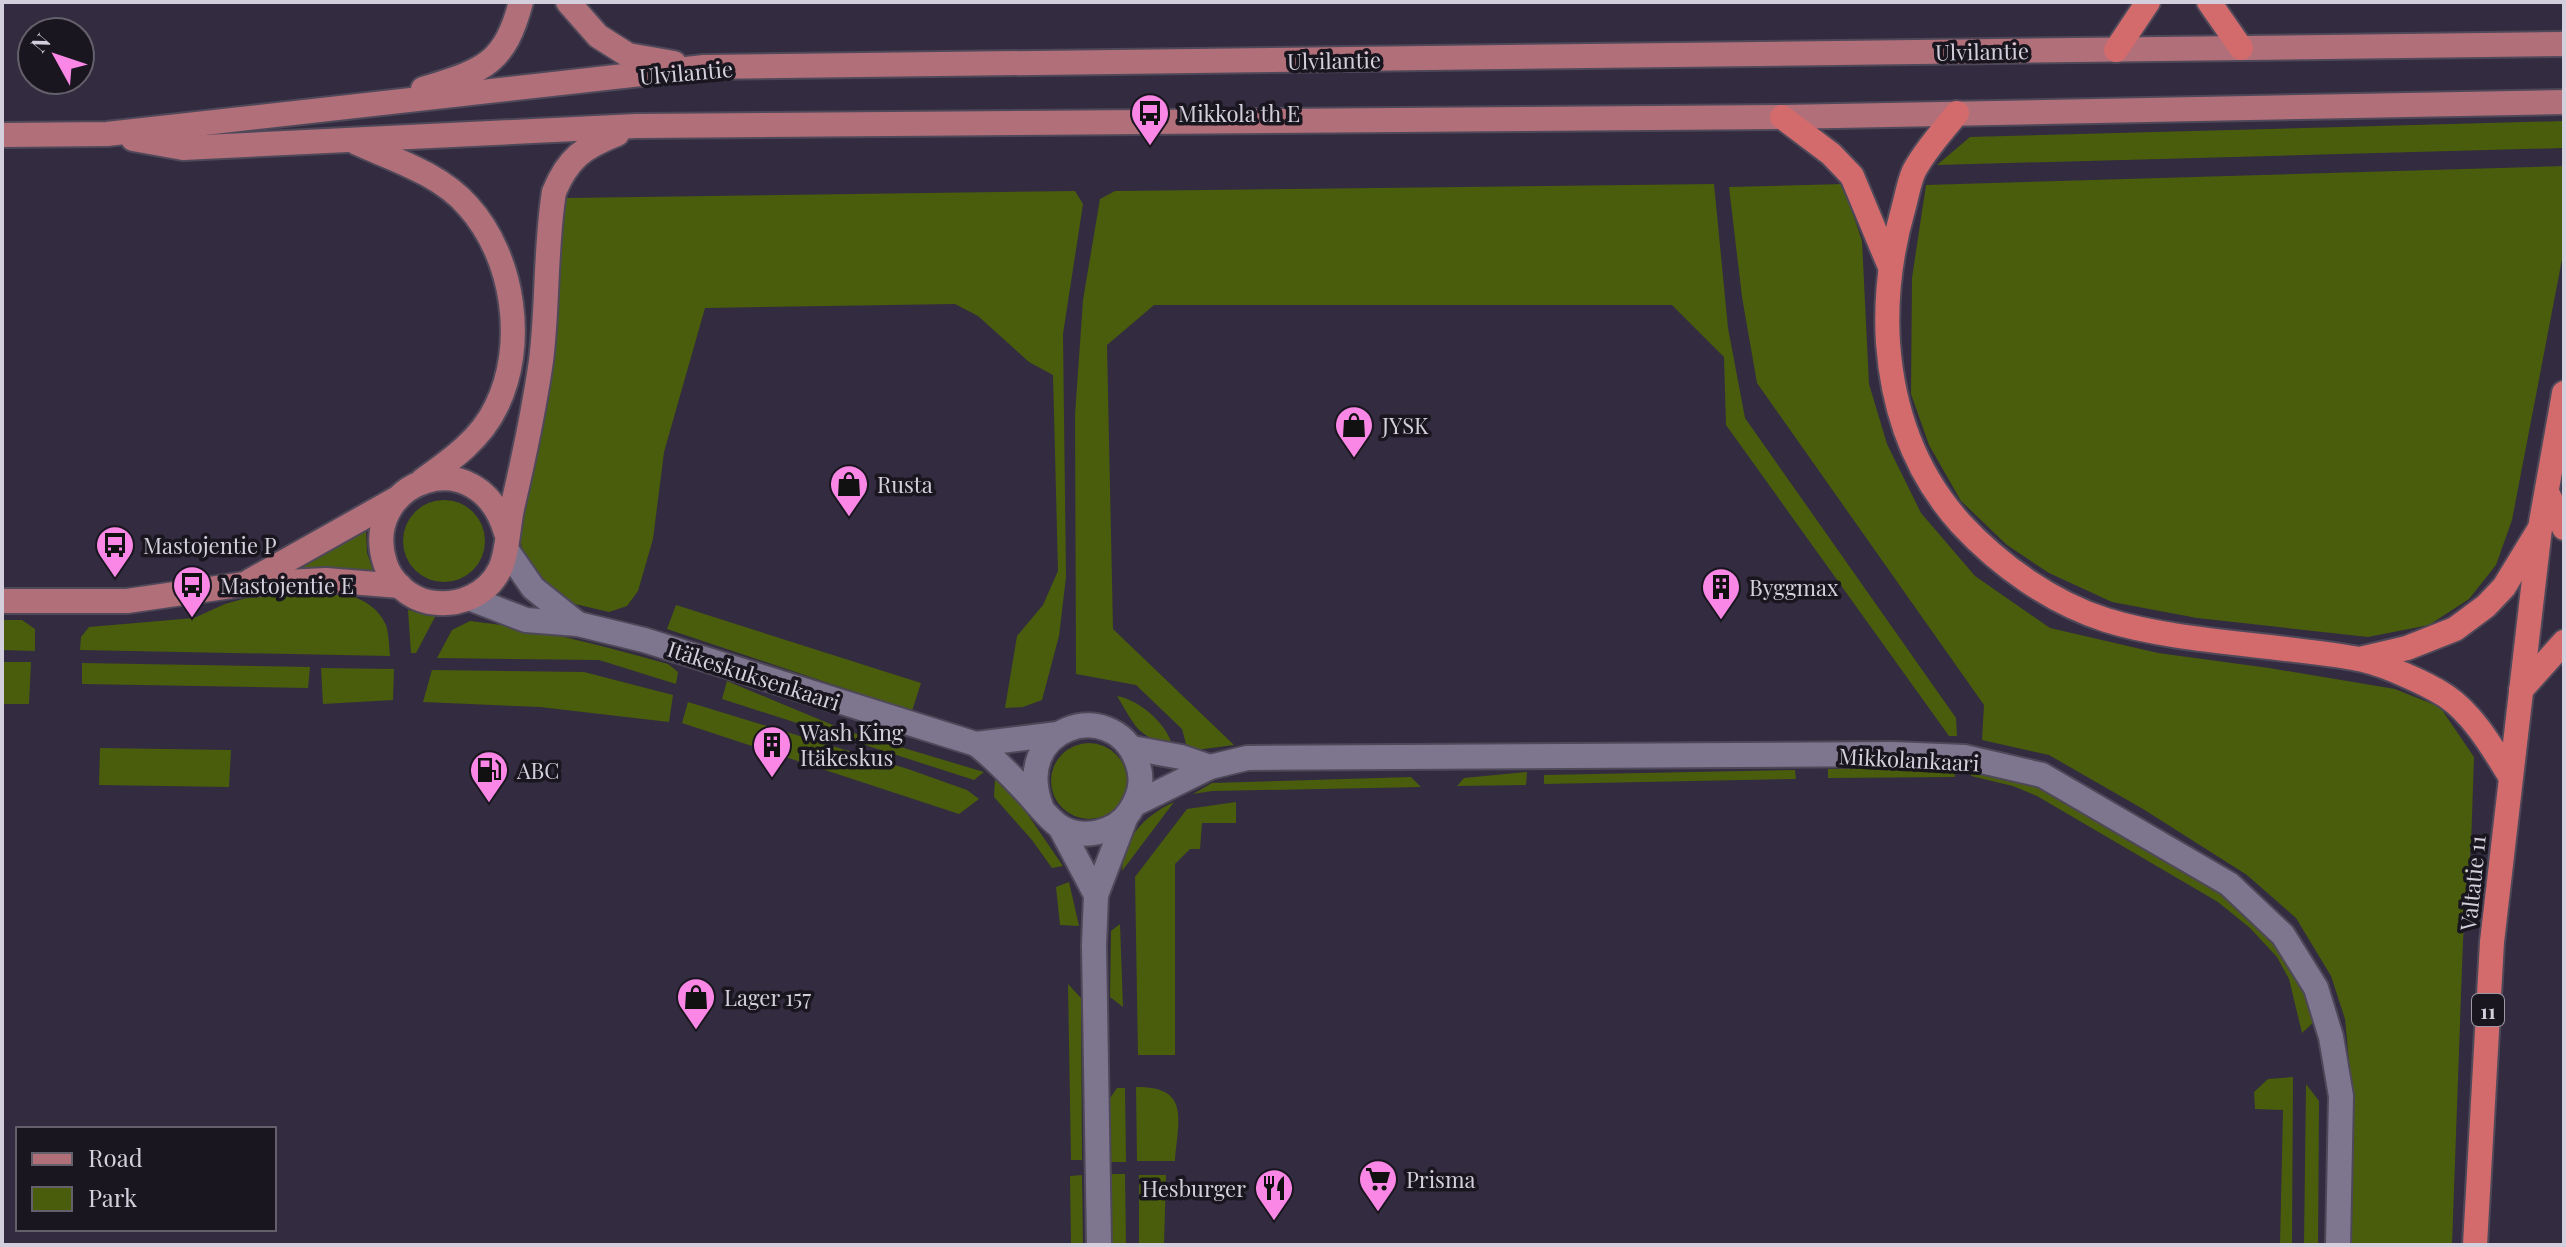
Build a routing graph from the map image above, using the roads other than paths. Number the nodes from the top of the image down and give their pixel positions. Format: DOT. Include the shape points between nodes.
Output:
graph roads {
  1 [pos="521,2"];
  2 [pos="568,2"];
  3 [pos="2148,2"];
  4 [pos="2209,2"];
  5 [pos="2564,44"];
  6 [pos="2241,48"];
  7 [pos="2116,50"];
  8 [pos="704,67"];
  9 [pos="2564,102"];
  10 [pos="367,106"];
  11 [pos="1957,113"];
  12 [pos="1782,117"];
  13 [pos="636,126"];
  14 [pos="107,134"];
  15 [pos="2,135"];
  16 [pos="351,140"];
  17 [pos="1890,267"];
  18 [pos="2564,393"];
  19 [pos="419,483"];
  20 [pos="397,499"];
  21 [pos="2552,528"];
  22 [pos="506,541"];
  23 [pos="245,584"];
  24 [pos="400,586"];
  25 [pos="469,598"];
  26 [pos="2,601"];
  27 [pos="578,624"];
  28 [pos="2564,642"];
  29 [pos="2360,659"];
  30 [pos="2521,690"];
  31 [pos="1058,734"];
  32 [pos="976,744"];
  33 [pos="1132,748"];
  34 [pos="1210,767"];
  35 [pos="2510,776"];
  36 [pos="1042,809"];
  37 [pos="1130,811"];
  38 [pos="1060,827"];
  39 [pos="1096,895"];
  40 [pos="1099,1245"];
  41 [pos="2338,1245"];
  42 [pos="2475,1245"];
  1 -- 10 [label="main road" via="514,32 496,57 472,74"];
  2 -- 8 [label="main road" via="598,36 628,55"];
  3 -- 7 [label="highway"];
  4 -- 6 [label="highway"];
  5 -- 6 [label="main road, Ulvilantie"];
  6 -- 7 [label="main road, Ulvilantie"];
  7 -- 8 [label="main road, Ulvilantie"];
  8 -- 10 [label="main road, Ulvilantie"];
  9 -- 11 [label="main road, Ulvilantie"];
  10 -- 14 [label="main road, Ulvilantie"];
  11 -- 12 [label="main road, Ulvilantie"];
  11 -- 17 [label="highway" via="1913,174"];
  12 -- 13 [label="main road, Ulvilantie"];
  12 -- 17 [label="highway" via="1852,176"];
  13 -- 16 [label="main road, Ulvilantie"];
  13 -- 22 [label="main road" via="590,145 564,169 554,192 541,360"];
  14 -- 15 [label="main road, Ulvilantie"];
  14 -- 16 [label="main road, Ulvilantie" via="183,148"];
  16 -- 19 [label="main road" via="436,179 468,205 503,264 511,302 511,346 496,408 456,456"];
  17 -- 29 [label="highway" via="1890,366 1911,448 1951,513 2009,568 2038,588 2107,620"];
  18 -- 21 [label="highway, 11" via="2547,492"];
  19 -- 20 [label="main road"];
  19 -- 22 [label="main road" via="448,478 475,486 501,514"];
  20 -- 23 [label="main road"];
  20 -- 24 [label="main road" via="380,543 386,566"];
  21 -- 29 [label="highway" via="2472,618 2437,638"];
  21 -- 30 [label="highway, Valtatie 11 / 11"];
  22 -- 25 [label="main road" via="500,570"];
  22 -- 27 [label="street, Itäkeskuksenkaari" via="533,588"];
  23 -- 24 [label="main road" via="326,580"];
  23 -- 26 [label="main road" via="127,601"];
  24 -- 25 [label="main road" via="441,604"];
  25 -- 27 [label="street, Itäkeskuksenkaari" via="526,620"];
  27 -- 32 [label="street, Itäkeskuksenkaari"];
  28 -- 30 [label="highway"];
  29 -- 35 [label="highway" via="2448,697 2487,740"];
  30 -- 35 [label="highway, Valtatie 11 / 11"];
  31 -- 32 [label="street, Itäkeskuksenkaari"];
  31 -- 33 [label="street" via="1089,726 1106,729"];
  31 -- 36 [label="street" via="1034,768 1034,790"];
  32 -- 36 [label="street, Itäkeskuksenkaari"];
  33 -- 34 [label="street"];
  33 -- 37 [label="street" via="1141,772 1139,797"];
  34 -- 37 [label="street, Mikkolankaari"];
  34 -- 41 [label="street, Mikkolankaari" via="1247,758 1893,754 1964,757 2042,775 2229,884 2283,935 2316,988 2331,1037 2341,1096"];
  35 -- 42 [label="highway, Valtatie 11 / 11" via="2492,942"];
  36 -- 38 [label="street"];
  37 -- 38 [label="street" via="1105,831 1083,834"];
  37 -- 39 [label="street"];
  38 -- 39 [label="street"];
  39 -- 40 [label="street"];
}
